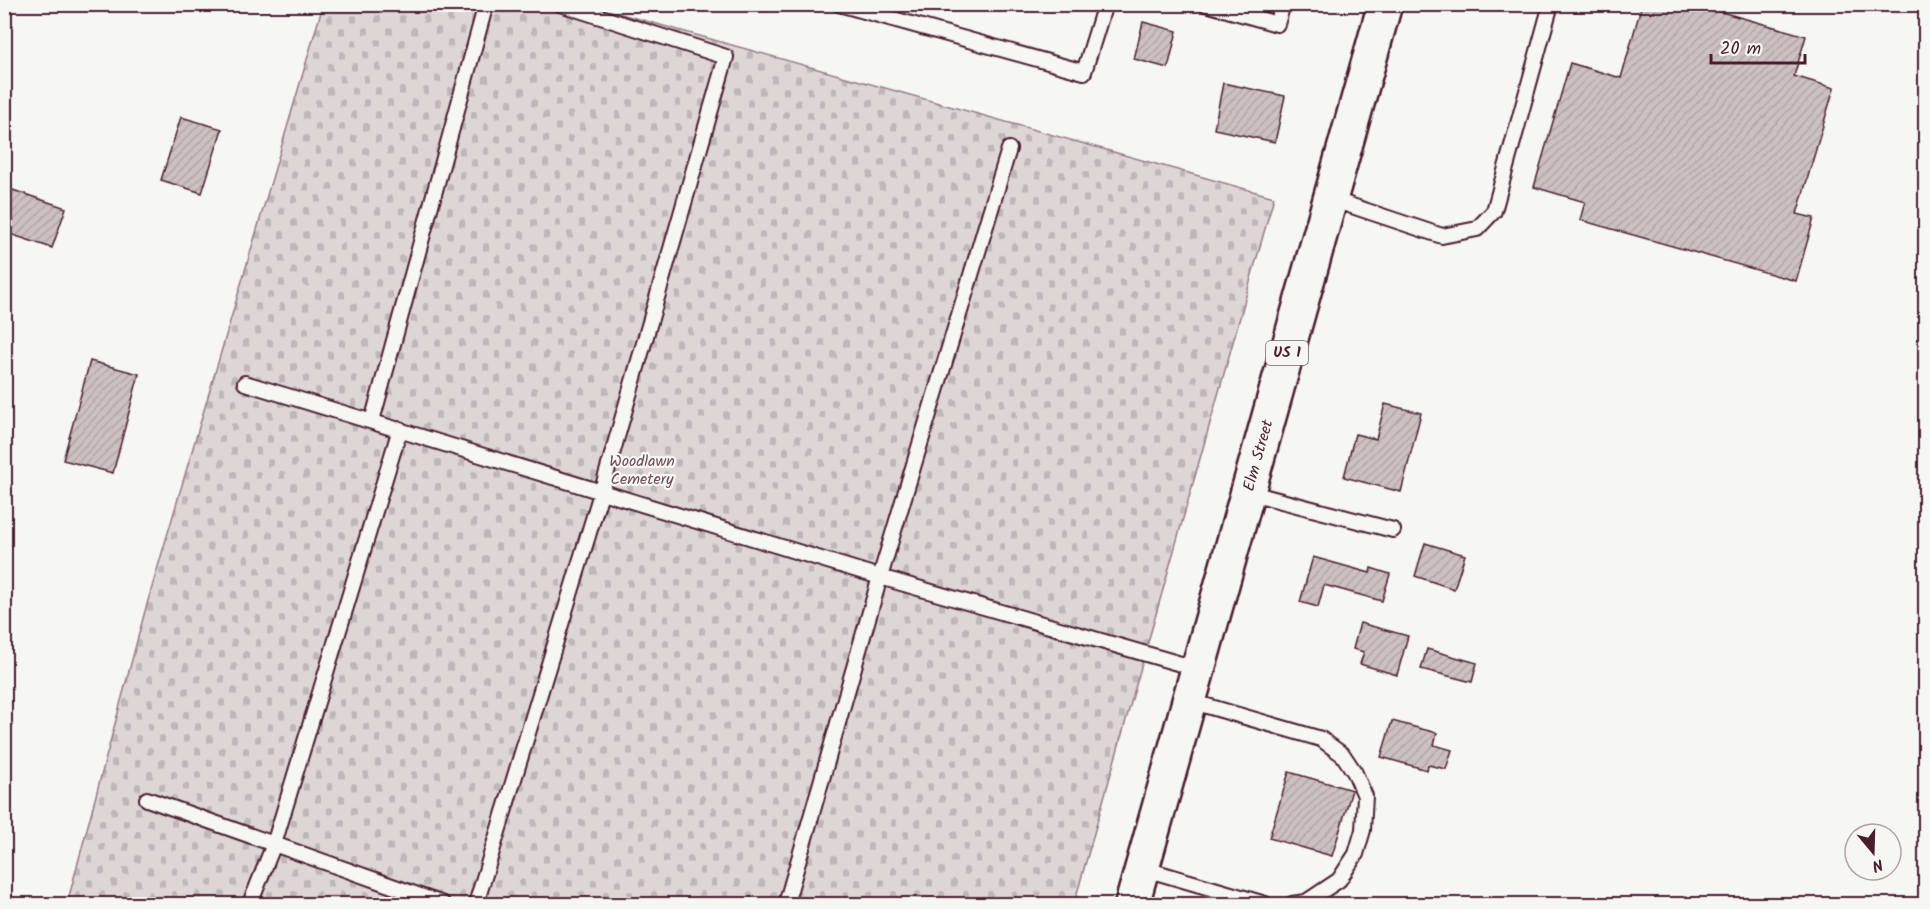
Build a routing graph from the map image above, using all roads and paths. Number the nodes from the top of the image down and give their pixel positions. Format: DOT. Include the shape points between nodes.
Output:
graph roads {
  1 [pos="486,4"];
  2 [pos="560,4"];
  3 [pos="840,4"];
  4 [pos="1105,4"];
  5 [pos="1206,4"];
  6 [pos="1282,4"];
  7 [pos="1385,4"];
  8 [pos="1551,4"];
  9 [pos="1009,149"];
  10 [pos="1331,199"];
  11 [pos="245,383"];
  12 [pos="372,421"];
  13 [pos="400,429"];
  14 [pos="1248,492"];
  15 [pos="601,493"];
  16 [pos="1393,530"];
  17 [pos="880,576"];
  18 [pos="1198,669"];
  19 [pos="1190,701"];
  20 [pos="147,799"];
  21 [pos="274,844"];
  22 [pos="1142,868"];
  23 [pos="250,904"];
  24 [pos="443,904"];
  25 [pos="476,904"];
  26 [pos="786,904"];
  27 [pos="1131,904"];
  28 [pos="1266,904"];
  29 [pos="1292,904"];
  1 -- 12 [label="lane"];
  2 -- 15 [label="lane" via="726,57"];
  3 -- 4 [label="lane" via="1084,72"];
  5 -- 6 [label="lane" via="1276,24"];
  7 -- 10 [label="main road, Elm Street / US 1"];
  8 -- 10 [label="lane" via="1494,211 1477,229 1442,236"];
  9 -- 17 [label="lane"];
  10 -- 14 [label="main road, Elm Street / US 1"];
  11 -- 12 [label="lane"];
  12 -- 13 [label="lane"];
  13 -- 15 [label="lane"];
  13 -- 21 [label="lane"];
  14 -- 16 [label="lane"];
  14 -- 18 [label="main road, Elm Street / US 1"];
  15 -- 17 [label="lane"];
  15 -- 25 [label="lane"];
  17 -- 18 [label="lane"];
  17 -- 26 [label="lane"];
  18 -- 19 [label="main road, Elm Street / US 1"];
  19 -- 22 [label="main road, Elm Street / US 1"];
  19 -- 29 [label="lane" via="1321,740 1343,755 1355,773 1365,796 1363,830 1356,854 1339,880 1306,902"];
  20 -- 21 [label="lane"];
  21 -- 23 [label="lane"];
  21 -- 24 [label="lane"];
  22 -- 27 [label="main road, Elm Street / US 1"];
  22 -- 28 [label="lane"];
}
